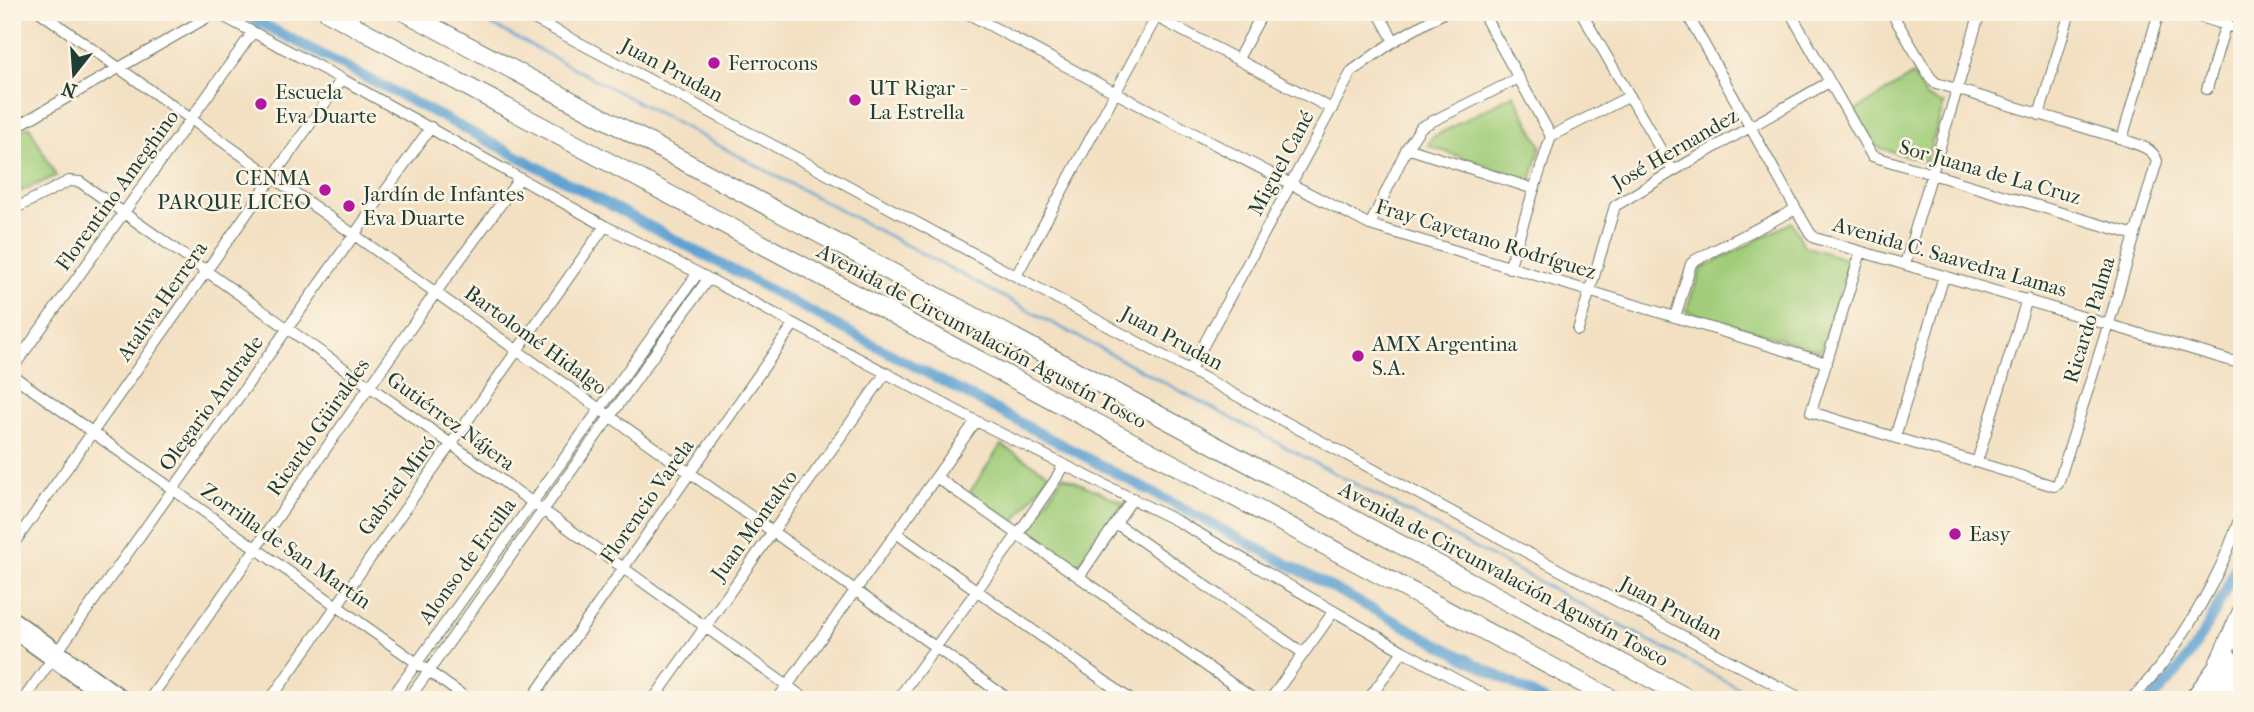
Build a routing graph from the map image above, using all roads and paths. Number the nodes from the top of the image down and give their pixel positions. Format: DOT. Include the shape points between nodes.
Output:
graph roads {
  1 [pos="40,12"];
  2 [pos="215,12"];
  3 [pos="328,12"];
  4 [pos="405,12"];
  5 [pos="521,12"];
  6 [pos="965,12"];
  7 [pos="1263,12"];
  8 [pos="1378,12"];
  9 [pos="1445,12"];
  10 [pos="1482,12"];
  11 [pos="1581,12"];
  12 [pos="1686,12"];
  13 [pos="1790,12"];
  14 [pos="1891,12"];
  15 [pos="1980,12"];
  16 [pos="2070,12"];
  17 [pos="2159,12"];
  18 [pos="2184,12"];
  19 [pos="2230,12"];
  20 [pos="1154,14"];
  21 [pos="2226,25"];
  22 [pos="2242,30"];
  23 [pos="253,32"];
  24 [pos="1394,41"];
  25 [pos="1238,59"];
  26 [pos="120,68"];
  27 [pos="1519,78"];
  28 [pos="342,79"];
  29 [pos="1829,82"];
  30 [pos="2207,89"];
  31 [pos="1956,90"];
  32 [pos="1116,93"];
  33 [pos="1630,96"];
  34 [pos="1332,109"];
  35 [pos="2039,115"];
  36 [pos="191,119"];
  37 [pos="14,125"];
  38 [pos="430,127"];
  39 [pos="1751,127"];
  40 [pos="1551,136"];
  41 [pos="2122,139"];
  42 [pos="1407,148"];
  43 [pos="1673,171"];
  44 [pos="1931,174"];
  45 [pos="274,177"];
  46 [pos="520,177"];
  47 [pos="1291,184"];
  48 [pos="1534,189"];
  49 [pos="1796,209"];
  50 [pos="12,210"];
  51 [pos="124,212"];
  52 [pos="1370,225"];
  53 [pos="605,226"];
  54 [pos="354,235"];
  55 [pos="2135,235"];
  56 [pos="1861,252"];
  57 [pos="1905,264"];
  58 [pos="1509,268"];
  59 [pos="208,271"];
  60 [pos="703,276"];
  61 [pos="1016,276"];
  62 [pos="1944,276"];
  63 [pos="1589,291"];
  64 [pos="436,292"];
  65 [pos="2026,299"];
  66 [pos="1675,317"];
  67 [pos="2109,323"];
  68 [pos="794,324"];
  69 [pos="288,329"];
  70 [pos="1578,330"];
  71 [pos="518,350"];
  72 [pos="1827,363"];
  73 [pos="2242,364"];
  74 [pos="12,369"];
  75 [pos="1190,370"];
  76 [pos="886,373"];
  77 [pos="12,375"];
  78 [pos="370,386"];
  79 [pos="600,409"];
  80 [pos="610,417"];
  81 [pos="975,421"];
  82 [pos="93,432"];
  83 [pos="1895,437"];
  84 [pos="451,444"];
  85 [pos="1977,462"];
  86 [pos="1063,465"];
  87 [pos="690,472"];
  88 [pos="936,477"];
  89 [pos="173,489"];
  90 [pos="1133,498"];
  91 [pos="533,503"];
  92 [pos="2242,509"];
  93 [pos="542,511"];
  94 [pos="1117,524"];
  95 [pos="772,532"];
  96 [pos="896,533"];
  97 [pos="1018,534"];
  98 [pos="12,546"];
  99 [pos="256,547"];
  100 [pos="622,569"];
  101 [pos="1079,577"];
  102 [pos="977,590"];
  103 [pos="855,591"];
  104 [pos="336,605"];
  105 [pos="1334,611"];
  106 [pos="2242,612"];
  107 [pos="12,617"];
  108 [pos="704,627"];
  109 [pos="12,631"];
  110 [pos="935,648"];
  111 [pos="1403,651"];
  112 [pos="1303,653"];
  113 [pos="54,655"];
  114 [pos="2242,658"];
  115 [pos="417,662"];
  116 [pos="428,671"];
  117 [pos="787,686"];
  118 [pos="1675,691"];
  119 [pos="1611,698"];
  120 [pos="23,700"];
  121 [pos="107,700"];
  122 [pos="127,700"];
  123 [pos="149,700"];
  124 [pos="270,700"];
  125 [pos="390,700"];
  126 [pos="408,700"];
  127 [pos="469,700"];
  128 [pos="531,700"];
  129 [pos="653,700"];
  130 [pos="777,700"];
  131 [pos="807,700"];
  132 [pos="897,700"];
  133 [pos="1010,700"];
  134 [pos="1131,700"];
  135 [pos="1255,700"];
  136 [pos="1270,700"];
  137 [pos="1368,700"];
  138 [pos="1494,700"];
  139 [pos="1691,700"];
  140 [pos="1709,700"];
  141 [pos="1804,700"];
  142 [pos="2130,700"];
  143 [pos="2193,700"];
  144 [pos="2214,700"];
  145 [pos="2229,700"];
  1 -- 26 [label="street, Bartolomé Hidalgo"];
  2 -- 23 [label="street"];
  2 -- 26 [label="street"];
  3 -- 119 [label="highway, Avenida de Circunvalación Agustín Tosco"];
  4 -- 118 [label="highway, Avenida de Circunvalación Agustín Tosco"];
  5 -- 61 [label="street, Juan Prudan"];
  6 -- 32 [label="street, Fray Cayetano Rodríguez"];
  7 -- 25 [label="street"];
  8 -- 24 [label="street"];
  9 -- 24 [label="street, Miguel Cané"];
  10 -- 27 [label="street"];
  11 -- 33 [label="street"];
  12 -- 39 [label="street, Avenida C. Saavedra Lamas"];
  13 -- 29 [label="street, Sor Juana de La Cruz"];
  14 -- 31 [label="street" via="1930,77"];
  15 -- 31 [label="street"];
  16 -- 35 [label="street"];
  17 -- 41 [label="street"];
  18 -- 21 [label="street"];
  19 -- 21 [label="street"];
  20 -- 25 [label="street"];
  20 -- 32 [label="street"];
  21 -- 22 [label="street"];
  21 -- 30 [label="street"];
  23 -- 28 [label="street"];
  23 -- 36 [label="street, Florentino Ameghino"];
  24 -- 34 [label="street, Miguel Cané" via="1352,71"];
  25 -- 34 [label="street"];
  26 -- 36 [label="street, Bartolomé Hidalgo"];
  26 -- 37 [label="street"];
  27 -- 40 [label="street"];
  27 -- 42 [label="street" via="1426,122"];
  28 -- 38 [label="street"];
  28 -- 45 [label="street, Ataliva Herrera"];
  29 -- 39 [label="street, José Hernandez"];
  29 -- 44 [label="street, Sor Juana de La Cruz" via="1872,156"];
  31 -- 35 [label="street"];
  31 -- 44 [label="street"];
  32 -- 47 [label="street, Fray Cayetano Rodríguez"];
  32 -- 61 [label="street"];
  33 -- 40 [label="street"];
  33 -- 43 [label="street"];
  34 -- 47 [label="street, Miguel Cané"];
  35 -- 41 [label="street"];
  36 -- 45 [label="street, Bartolomé Hidalgo"];
  36 -- 51 [label="street, Florentino Ameghino"];
  38 -- 46 [label="street"];
  38 -- 54 [label="street, Olegario Andrade"];
  39 -- 43 [label="street, José Hernandez"];
  39 -- 49 [label="street, Avenida C. Saavedra Lamas"];
  40 -- 48 [label="street"];
  41 -- 55 [label="street, Ricardo Palma" via="2150,150 2157,161"];
  42 -- 48 [label="street"];
  42 -- 52 [label="street"];
  43 -- 63 [label="street, José Hernandez" via="1615,206"];
  44 -- 55 [label="street, Sor Juana de La Cruz"];
  44 -- 57 [label="street"];
  45 -- 54 [label="street, Bartolomé Hidalgo"];
  45 -- 59 [label="street, Ataliva Herrera"];
  46 -- 53 [label="street"];
  46 -- 64 [label="street, Ricardo Güiraldes"];
  47 -- 52 [label="street, Fray Cayetano Rodríguez"];
  47 -- 75 [label="street, Miguel Cané"];
  48 -- 58 [label="street"];
  49 -- 56 [label="street, Avenida C. Saavedra Lamas" via="1815,238"];
  49 -- 66 [label="street" via="1695,260"];
  50 -- 51 [label="street, Gutiérrez Nájera" via="69,181 80,182"];
  51 -- 59 [label="street, Gutiérrez Nájera"];
  51 -- 74 [label="street, Florentino Ameghino"];
  52 -- 58 [label="street, Fray Cayetano Rodríguez"];
  53 -- 60 [label="street"];
  53 -- 71 [label="street, Gabriel Miró"];
  54 -- 64 [label="street, Bartolomé Hidalgo"];
  54 -- 69 [label="street, Olegario Andrade"];
  55 -- 67 [label="street, Ricardo Palma"];
  56 -- 57 [label="street, Avenida C. Saavedra Lamas"];
  56 -- 72 [label="street"];
  57 -- 62 [label="street, Avenida C. Saavedra Lamas"];
  58 -- 63 [label="street, Fray Cayetano Rodríguez"];
  59 -- 69 [label="street, Gutiérrez Nájera"];
  59 -- 82 [label="street, Ataliva Herrera"];
  60 -- 68 [label="street"];
  60 -- 79 [label="street, Alonso de Ercilla"];
  60 -- 80 [label="street, Alonso de Ercilla"];
  61 -- 75 [label="street, Juan Prudan"];
  62 -- 65 [label="street, Avenida C. Saavedra Lamas"];
  62 -- 83 [label="street"];
  63 -- 66 [label="street, Fray Cayetano Rodríguez"];
  63 -- 70 [label="street, José Hernandez"];
  64 -- 71 [label="street, Bartolomé Hidalgo"];
  64 -- 78 [label="street, Ricardo Güiraldes"];
  65 -- 67 [label="street, Avenida C. Saavedra Lamas"];
  65 -- 85 [label="street"];
  66 -- 72 [label="street, Fray Cayetano Rodríguez"];
  67 -- 73 [label="street, Avenida C. Saavedra Lamas"];
  67 -- 85 [label="street, Ricardo Palma" via="2061,481 2054,486"];
  68 -- 76 [label="street"];
  68 -- 87 [label="street, Florencio Varela"];
  69 -- 78 [label="street, Gutiérrez Nájera"];
  69 -- 89 [label="street, Olegario Andrade"];
  71 -- 79 [label="street, Bartolomé Hidalgo"];
  71 -- 84 [label="street, Gabriel Miró"];
  72 -- 83 [label="street" via="1811,412"];
  75 -- 141 [label="street, Juan Prudan"];
  76 -- 81 [label="street"];
  76 -- 95 [label="street, Juan Montalvo"];
  77 -- 82 [label="street, Zorrilla de San Martín"];
  78 -- 84 [label="street, Gutiérrez Nájera"];
  78 -- 99 [label="street, Ricardo Güiraldes"];
  79 -- 80 [label="street, Bartolomé Hidalgo"];
  79 -- 91 [label="street, Alonso de Ercilla"];
  80 -- 87 [label="street, Bartolomé Hidalgo"];
  80 -- 93 [label="street, Alonso de Ercilla"];
  81 -- 86 [label="street"];
  81 -- 88 [label="street"];
  82 -- 89 [label="street, Zorrilla de San Martín"];
  82 -- 98 [label="street, Ataliva Herrera"];
  83 -- 85 [label="street"];
  84 -- 91 [label="street, Gutiérrez Nájera"];
  84 -- 104 [label="street, Gabriel Miró"];
  86 -- 90 [label="street"];
  86 -- 97 [label="street"];
  87 -- 95 [label="street, Bartolomé Hidalgo"];
  87 -- 100 [label="street, Florencio Varela"];
  88 -- 96 [label="street"];
  88 -- 97 [label="street"];
  89 -- 99 [label="street, Zorrilla de San Martín"];
  89 -- 113 [label="street, Olegario Andrade"];
  90 -- 94 [label="street"];
  90 -- 105 [label="street"];
  91 -- 93 [label="street, Gutiérrez Nájera"];
  91 -- 115 [label="street, Alonso de Ercilla"];
  92 -- 142 [label="street" via="2196,612"];
  93 -- 100 [label="street, Gutiérrez Nájera"];
  93 -- 116 [label="street, Alonso de Ercilla"];
  94 -- 101 [label="street"];
  94 -- 112 [label="street"];
  95 -- 103 [label="street, Bartolomé Hidalgo"];
  95 -- 108 [label="street, Juan Montalvo"];
  96 -- 102 [label="street"];
  96 -- 103 [label="street"];
  97 -- 101 [label="street"];
  97 -- 102 [label="street"];
  99 -- 104 [label="street, Zorrilla de San Martín"];
  99 -- 123 [label="street, Ricardo Güiraldes"];
  100 -- 108 [label="street, Gutiérrez Nájera"];
  100 -- 128 [label="street, Florencio Varela"];
  101 -- 135 [label="street"];
  102 -- 110 [label="street"];
  102 -- 134 [label="street"];
  103 -- 110 [label="street, Bartolomé Hidalgo"];
  103 -- 117 [label="street"];
  104 -- 115 [label="street, Zorrilla de San Martín"];
  104 -- 124 [label="street, Gabriel Miró"];
  105 -- 111 [label="street"];
  105 -- 112 [label="street"];
  106 -- 143 [label="highway" via="2216,669"];
  106 -- 144 [label="main road"];
  107 -- 113 [label="street"];
  108 -- 117 [label="street, Gutiérrez Nájera"];
  108 -- 129 [label="street, Juan Montalvo"];
  109 -- 113 [label="street"];
  110 -- 132 [label="street"];
  110 -- 133 [label="street, Bartolomé Hidalgo"];
  111 -- 137 [label="street"];
  111 -- 138 [label="street"];
  112 -- 136 [label="street"];
  113 -- 120 [label="street, Olegario Andrade"];
  113 -- 121 [label="street"];
  113 -- 122 [label="street"];
  114 -- 145 [label="main road"];
  115 -- 116 [label="street, Zorrilla de San Martín"];
  115 -- 125 [label="street, Alonso de Ercilla"];
  116 -- 126 [label="street, Alonso de Ercilla"];
  116 -- 127 [label="street, Zorrilla de San Martín"];
  117 -- 130 [label="street"];
  117 -- 131 [label="street, Gutiérrez Nájera"];
  118 -- 139 [label="highway, Avenida de Circunvalación Agustín Tosco"];
  118 -- 140 [label="highway"];
}
